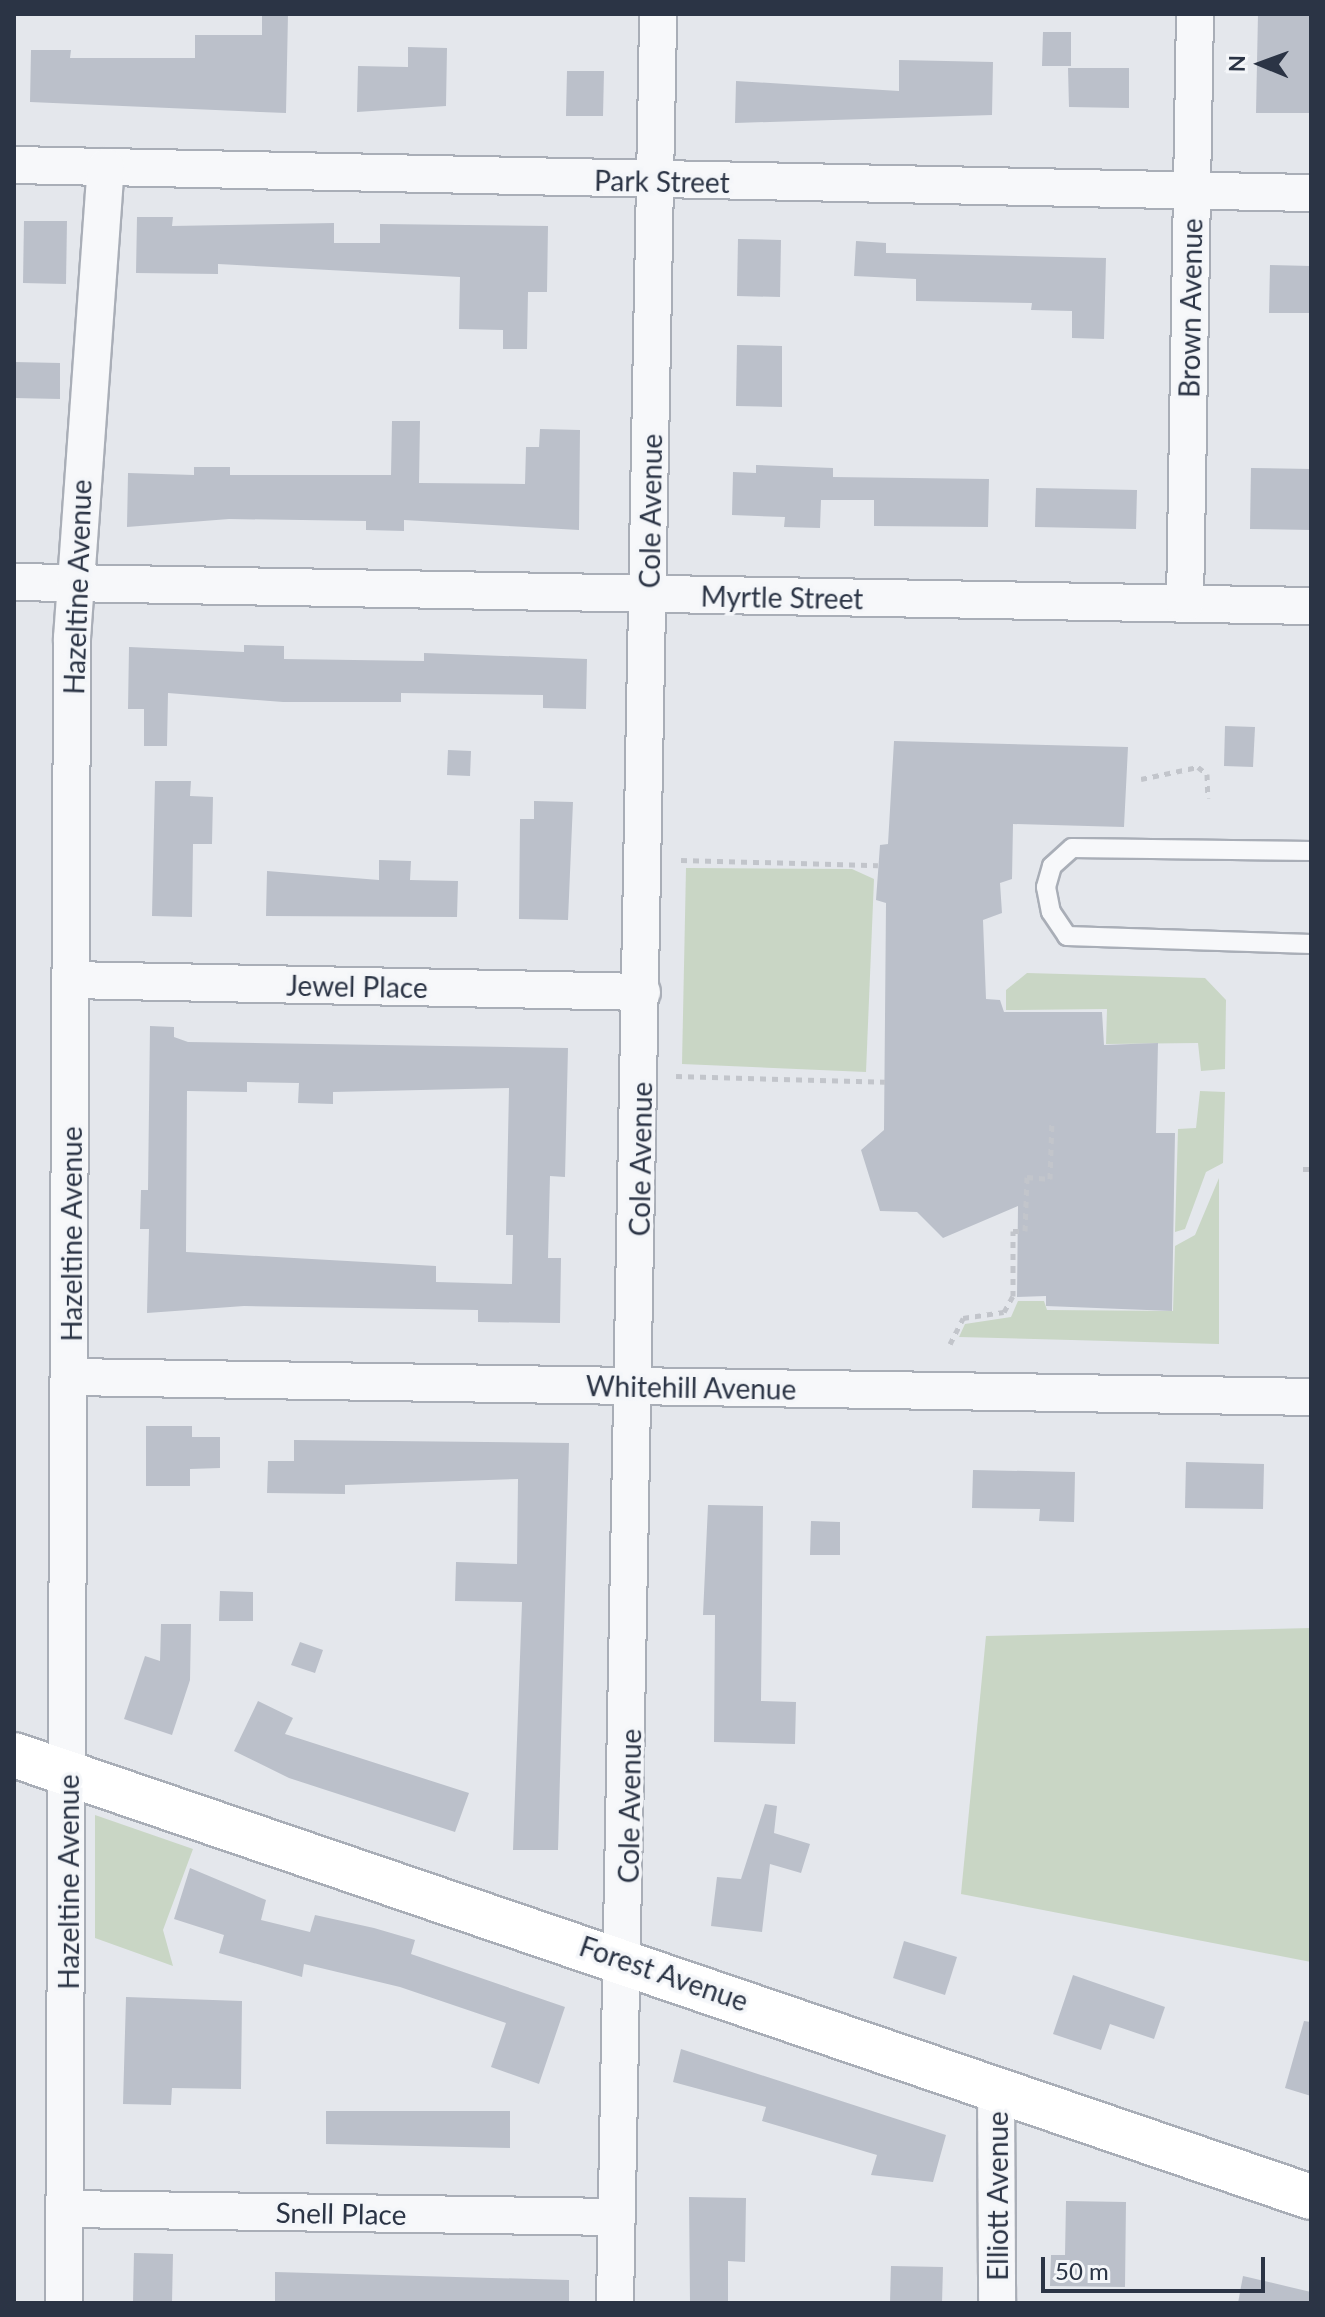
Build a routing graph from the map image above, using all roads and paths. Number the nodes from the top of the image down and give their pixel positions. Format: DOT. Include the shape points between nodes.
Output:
graph roads {
  1 [pos="658,14"];
  2 [pos="1195,14"];
  3 [pos="14,165"];
  4 [pos="106,167"];
  5 [pos="655,181"];
  6 [pos="1192,191"];
  7 [pos="1311,193"];
  8 [pos="14,582"];
  9 [pos="74,584"];
  10 [pos="649,594"];
  11 [pos="1185,603"];
  12 [pos="1311,606"];
  13 [pos="1141,779"];
  14 [pos="1208,798"];
  15 [pos="1311,851"];
  16 [pos="681,860"];
  17 [pos="878,865"];
  18 [pos="1311,944"];
  19 [pos="71,980"];
  20 [pos="642,992"];
  21 [pos="676,1076"];
  22 [pos="885,1082"];
  23 [pos="1052,1120"];
  24 [pos="1303,1169"];
  25 [pos="1311,1169"];
  26 [pos="950,1344"];
  27 [pos="70,1377"];
  28 [pos="637,1386"];
  29 [pos="1311,1397"];
  30 [pos="14,1755"];
  31 [pos="68,1773"];
  32 [pos="625,1959"];
  33 [pos="996,2088"];
  34 [pos="1311,2197"];
  35 [pos="65,2209"];
  36 [pos="617,2217"];
  37 [pos="64,2303"];
  38 [pos="615,2303"];
  39 [pos="997,2303"];
  1 -- 5 [label="street, Cole Avenue"];
  2 -- 6 [label="street, Brown Avenue"];
  3 -- 4 [label="street, Park Street"];
  4 -- 5 [label="street, Park Street"];
  4 -- 9 [label="street, Hazeltine Avenue"];
  5 -- 6 [label="street, Park Street"];
  5 -- 10 [label="street, Cole Avenue"];
  6 -- 7 [label="street, Park Street"];
  6 -- 11 [label="street, Brown Avenue"];
  8 -- 9 [label="street, Myrtle Street"];
  9 -- 10 [label="street, Myrtle Street"];
  9 -- 19 [label="street, Hazeltine Avenue"];
  10 -- 11 [label="street, Myrtle Street"];
  10 -- 20 [label="street, Cole Avenue"];
  11 -- 12 [label="street, Myrtle Street"];
  13 -- 14 [label="path" via="1198,767 1207,774"];
  15 -- 18 [label="lane" via="1072,848 1052,866 1046,887 1051,912 1067,936"];
  16 -- 17 [label="path"];
  19 -- 20 [label="street, Jewel Place"];
  19 -- 27 [label="street, Hazeltine Avenue"];
  20 -- 28 [label="street, Cole Avenue"];
  21 -- 22 [label="path"];
  23 -- 26 [label="path" via="1050,1179 1027,1177 1025,1231 1013,1231 1013,1296 1004,1312 963,1318"];
  24 -- 25 [label="path"];
  27 -- 28 [label="street, Whitehill Avenue"];
  27 -- 31 [label="street, Hazeltine Avenue"];
  28 -- 29 [label="street, Whitehill Avenue"];
  28 -- 32 [label="street, Cole Avenue"];
  30 -- 31 [label="main road, Forest Avenue"];
  31 -- 32 [label="main road, Forest Avenue"];
  31 -- 35 [label="street, Hazeltine Avenue"];
  32 -- 33 [label="main road, Forest Avenue"];
  32 -- 36 [label="street, Cole Avenue"];
  33 -- 34 [label="main road, Forest Avenue"];
  33 -- 39 [label="street, Elliott Avenue"];
  35 -- 36 [label="street, Snell Place"];
  35 -- 37 [label="street, Hazeltine Avenue"];
  36 -- 38 [label="street, Cole Avenue"];
}
